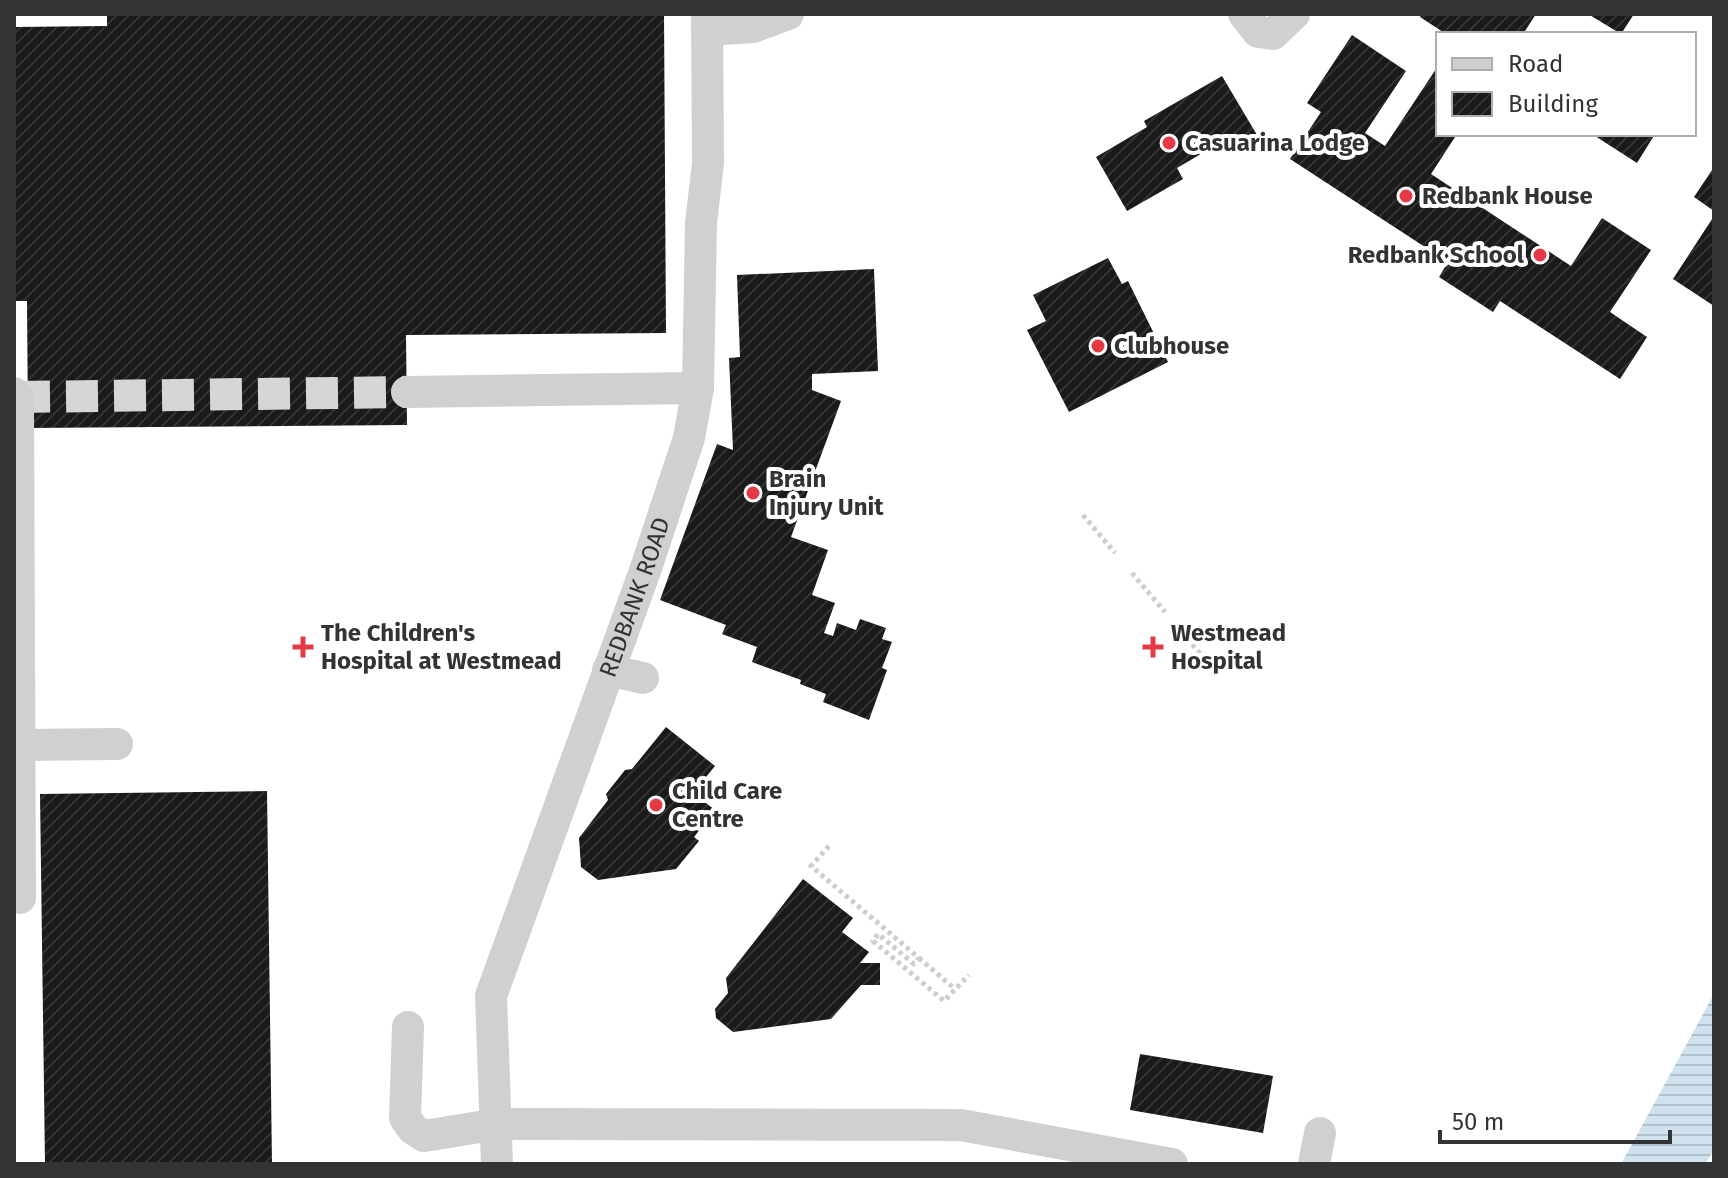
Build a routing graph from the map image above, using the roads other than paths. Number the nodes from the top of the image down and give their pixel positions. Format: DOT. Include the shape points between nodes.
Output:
graph roads {
  1 [pos="788,14"];
  2 [pos="1244,14"];
  3 [pos="1294,14"];
  4 [pos="707,22"];
  5 [pos="698,388"];
  6 [pos="407,392"];
  7 [pos="14,393"];
  8 [pos="608,670"];
  9 [pos="643,678"];
  10 [pos="117,744"];
  11 [pos="19,745"];
  12 [pos="20,898"];
  13 [pos="408,1027"];
  14 [pos="498,1124"];
  15 [pos="497,1164"];
  16 [pos="1172,1164"];
  1 -- 4 [label="street" via="753,27"];
  2 -- 3 [label="street" via="1258,32 1273,34"];
  4 -- 5 [label="street, REDBANK ROAD" via="708,163 701,223"];
  5 -- 6 [label="street"];
  5 -- 8 [label="street, REDBANK ROAD" via="689,438"];
  7 -- 11 [label="street"];
  8 -- 9 [label="street"];
  8 -- 14 [label="street, REDBANK ROAD" via="491,996"];
  10 -- 11 [label="street"];
  11 -- 12 [label="street"];
  13 -- 14 [label="street" via="403,1103 413,1129 424,1136"];
  14 -- 15 [label="street, REDBANK ROAD"];
  14 -- 16 [label="street" via="961,1125"];
}
